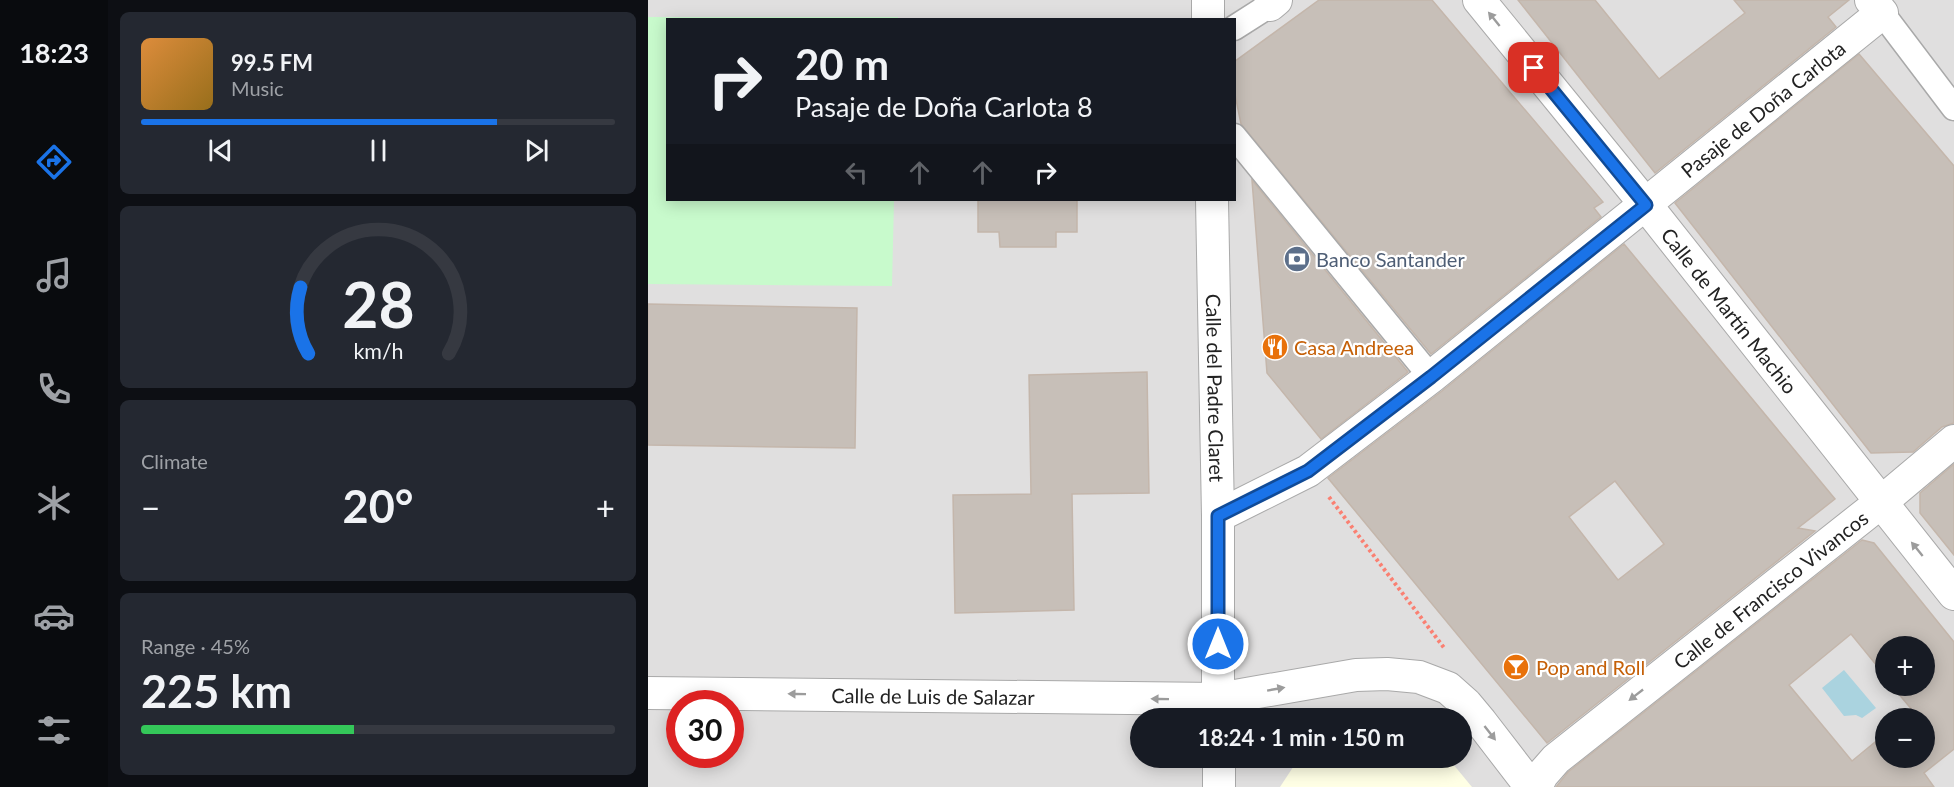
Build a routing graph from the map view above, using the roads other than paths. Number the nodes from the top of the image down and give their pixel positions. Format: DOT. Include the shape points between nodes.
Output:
graph roads {
  1 [pos="1208,0"];
  2 [pos="1479,0"];
  3 [pos="1273,2"];
  4 [pos="1877,7"];
  5 [pos="1208,18"];
  6 [pos="1236,27"];
  7 [pos="1954,108"];
  8 [pos="1236,138"];
  9 [pos="1212,201"];
  10 [pos="1646,205"];
  11 [pos="1431,377"];
  12 [pos="1954,441"];
  13 [pos="1880,502"];
  14 [pos="1218,516"];
  15 [pos="1954,594"];
  16 [pos="648,693"];
  17 [pos="1182,708"];
  18 [pos="1218,708"];
  19 [pos="1222,708"];
  20 [pos="1468,708"];
  21 [pos="1472,712"];
  22 [pos="1219,768"];
  23 [pos="1219,787"];
  24 [pos="1532,787"];
  25 [pos="1536,787"];
  1 -- 5 [label="street"];
  10 -- 2 [label="street, Calle de Martín Machio, one-way"];
  3 -- 6 [label="street"];
  4 -- 7 [label="street"];
  4 -- 10 [label="street, Pasaje de Doña Carlota"];
  8 -- 11 [label="street"];
  9 -- 14 [label="street, Calle del Padre Claret"];
  10 -- 11 [label="street, Pasaje de Doña Carlota"];
  10 -- 13 [label="street, Calle de Martín Machio"];
  11 -- 14 [label="street, Pasaje de Doña Carlota" via="1308,471"];
  12 -- 13 [label="street, Calle de Francisco Vivancos"];
  15 -- 13 [label="street, Calle de Martín Machio, one-way"];
  13 -- 25 [label="street, Calle de Francisco Vivancos, one-way" via="1556,759"];
  14 -- 18 [label="street, Calle del Padre Claret"];
  17 -- 16 [label="street, Calle de Luis de Salazar, one-way"];
  19 -- 20 [label="street, Calle de Luis de Salazar, one-way" via="1356,675 1387,674 1419,677 1448,688"];
  21 -- 24 [label="street, Calle de Luis de Salazar, one-way"];
  22 -- 23 [label="street"];
}
